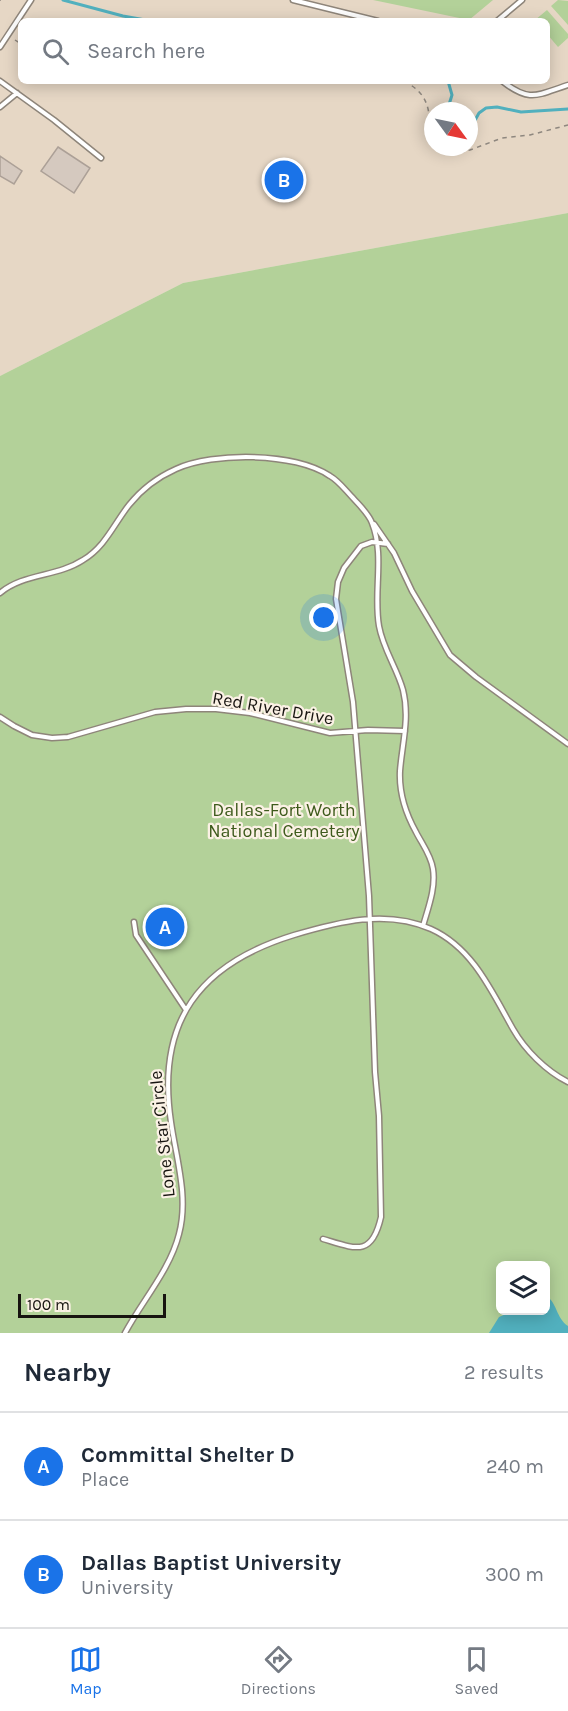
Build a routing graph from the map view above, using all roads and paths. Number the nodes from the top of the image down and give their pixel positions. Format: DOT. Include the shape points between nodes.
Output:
graph roads {
  1 [pos="31,0"];
  2 [pos="293,0"];
  3 [pos="522,0"];
  4 [pos="19,18"];
  5 [pos="366,18"];
  6 [pos="501,18"];
  7 [pos="18,20"];
  8 [pos="14,39"];
  9 [pos="18,42"];
  10 [pos="0,47"];
  11 [pos="0,81"];
  12 [pos="409,84"];
  13 [pos="506,84"];
  14 [pos="568,85"];
  15 [pos="17,93"];
  16 [pos="426,102"];
  17 [pos="0,107"];
  18 [pos="568,126"];
  19 [pos="478,146"];
  20 [pos="101,158"];
  21 [pos="372,521"];
  22 [pos="387,544"];
  23 [pos="0,593"];
  24 [pos="0,717"];
  25 [pos="355,731"];
  26 [pos="405,731"];
  27 [pos="568,744"];
  28 [pos="369,919"];
  29 [pos="134,922"];
  30 [pos="423,927"];
  31 [pos="186,1010"];
  32 [pos="568,1082"];
  33 [pos="323,1239"];
  34 [pos="124,1333"];
  1 -- 4 [label="lane"];
  2 -- 5 [label="lane"];
  3 -- 6 [label="lane"];
  7 -- 10 [label="lane"];
  8 -- 9 [label="path"];
  11 -- 15 [label="lane"];
  12 -- 16 [label="path"];
  13 -- 14 [label="lane" via="525,96"];
  15 -- 17 [label="lane"];
  15 -- 20 [label="lane"];
  18 -- 19 [label="path"];
  21 -- 22 [label="lane"];
  21 -- 23 [label="lane" via="331,476 306,465 262,457 195,462 141,491 97,550 83,560 66,570 27,578"];
  21 -- 26 [label="lane" via="379,549 377,615 382,642 406,703"];
  22 -- 25 [label="lane" via="372,542 361,546 338,582 336,599"];
  22 -- 27 [label="lane" via="450,655"];
  24 -- 25 [label="lane, Red River Drive" via="32,735 51,738 68,737 155,712 186,709 250,713 330,734"];
  25 -- 26 [label="lane, Red River Drive"];
  25 -- 28 [label="lane"];
  26 -- 30 [label="lane" via="400,772 406,813 433,869 433,893"];
  28 -- 30 [label="lane, Lone Star Circle"];
  28 -- 31 [label="lane, Lone Star Circle" via="307,931 240,957 210,979"];
  28 -- 33 [label="lane" via="381,1217 378,1232 367,1246 351,1247"];
  29 -- 31 [label="lane" via="136,935"];
  30 -- 32 [label="lane, Lone Star Circle" via="433,930 471,959 523,1043"];
  31 -- 34 [label="lane, Lone Star Circle" via="167,1068 170,1120 182,1192 179,1235 164,1268"];
}
